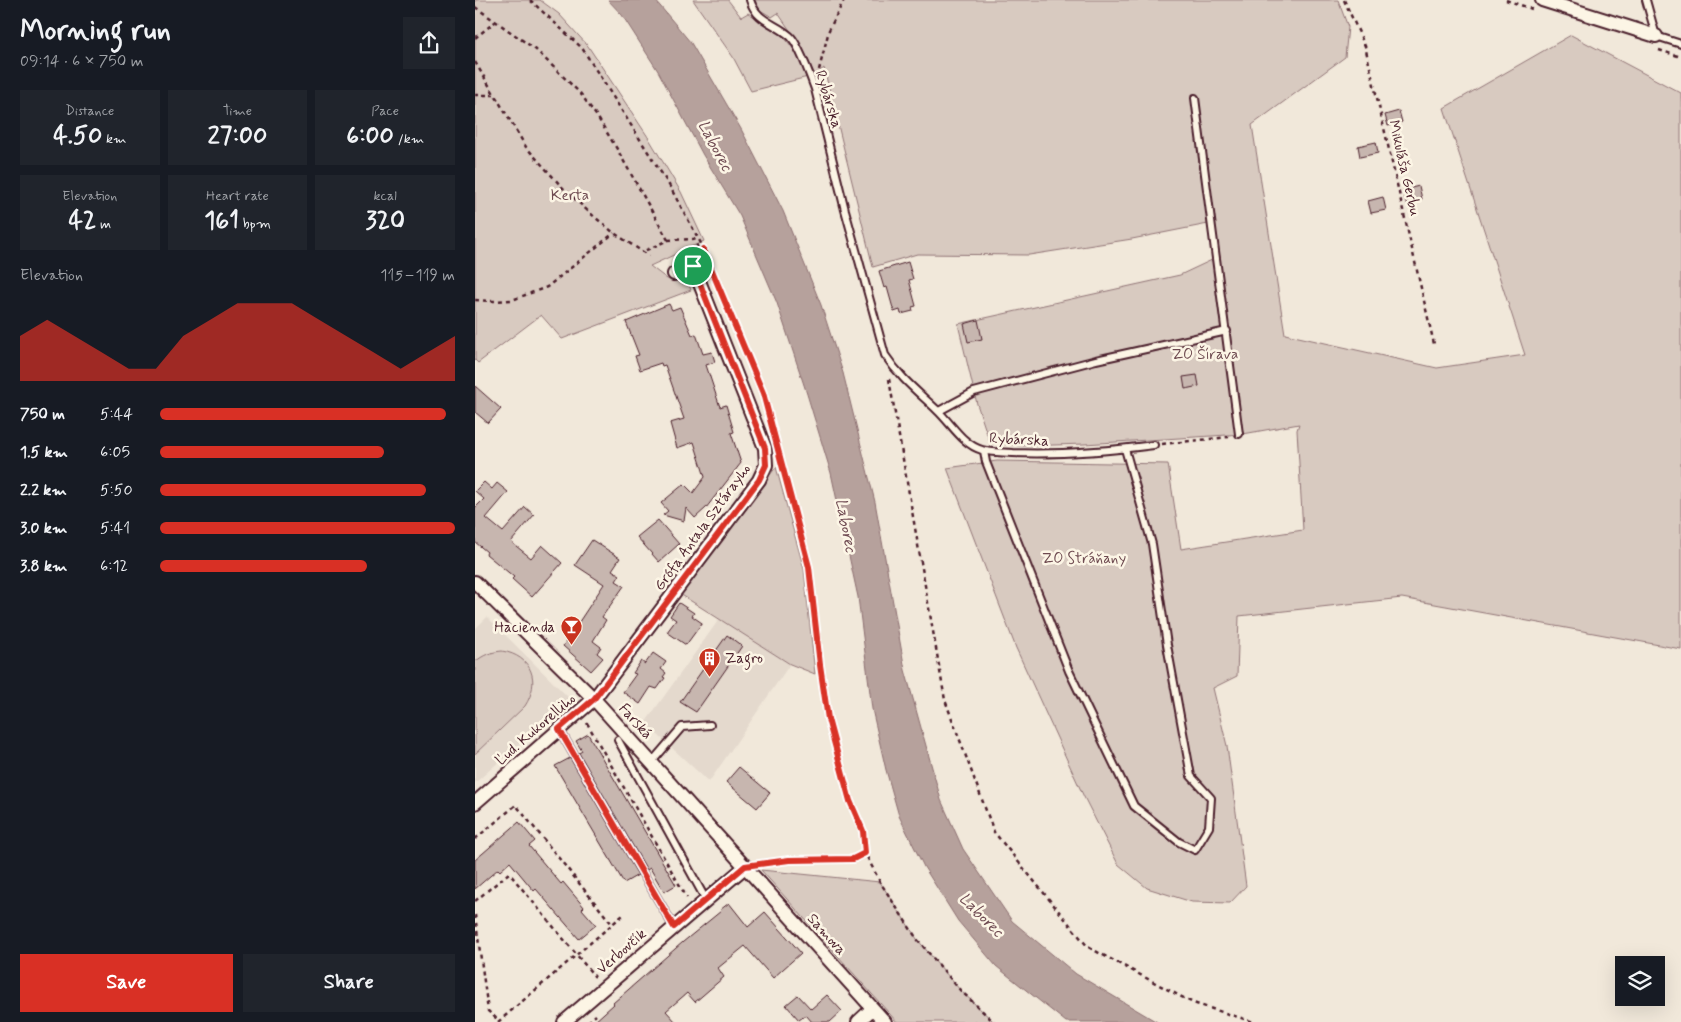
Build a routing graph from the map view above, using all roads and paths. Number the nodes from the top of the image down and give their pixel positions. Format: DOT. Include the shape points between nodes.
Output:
graph roads {
  1 [pos="530,0"];
  2 [pos="750,0"];
  3 [pos="843,0"];
  4 [pos="1344,0"];
  5 [pos="1541,0"];
  6 [pos="1645,0"];
  7 [pos="475,7"];
  8 [pos="495,22"];
  9 [pos="1655,36"];
  10 [pos="475,38"];
  11 [pos="1681,44"];
  12 [pos="475,62"];
  13 [pos="815,89"];
  14 [pos="475,95"];
  15 [pos="494,95"];
  16 [pos="1195,98"];
  17 [pos="614,233"];
  18 [pos="668,240"];
  19 [pos="703,249"];
  20 [pos="642,252"];
  21 [pos="649,256"];
  22 [pos="693,266"];
  23 [pos="674,274"];
  24 [pos="475,300"];
  25 [pos="1227,331"];
  26 [pos="1435,344"];
  27 [pos="885,355"];
  28 [pos="939,412"];
  29 [pos="772,428"];
  30 [pos="1239,434"];
  31 [pos="1153,445"];
  32 [pos="1125,449"];
  33 [pos="984,451"];
  34 [pos="779,454"];
  35 [pos="475,582"];
  36 [pos="594,699"];
  37 [pos="580,711"];
  38 [pos="710,725"];
  39 [pos="559,729"];
  40 [pos="618,740"];
  41 [pos="651,763"];
  42 [pos="475,803"];
  43 [pos="475,839"];
  44 [pos="865,853"];
  45 [pos="745,866"];
  46 [pos="706,900"];
  47 [pos="475,902"];
  48 [pos="694,910"];
  49 [pos="475,915"];
  50 [pos="623,915"];
  51 [pos="612,924"];
  52 [pos="674,927"];
  53 [pos="476,932"];
  54 [pos="576,954"];
  55 [pos="604,988"];
  56 [pos="872,1009"];
  57 [pos="498,1021"];
  58 [pos="564,1022"];
  59 [pos="858,1022"];
  60 [pos="885,1022"];
  61 [pos="993,1022"];
  62 [pos="1254,1022"];
  1 -- 19 [label="path" via="582,48 669,184"];
  2 -- 13 [label="lane, Rybárska" via="756,14 792,39"];
  3 -- 13 [label="path" via="829,30"];
  4 -- 26 [label="path, Mikuláša Gerbu" via="1365,46"];
  5 -- 9 [label="street"];
  6 -- 9 [label="lane"];
  7 -- 8 [label="path"];
  8 -- 10 [label="path"];
  8 -- 18 [label="path" via="535,49 580,93 617,149"];
  9 -- 11 [label="lane"];
  12 -- 15 [label="path"];
  13 -- 27 [label="lane, Rybárska"];
  14 -- 15 [label="path"];
  15 -- 17 [label="path" via="526,147 562,187"];
  16 -- 25 [label="lane"];
  17 -- 20 [label="path"];
  17 -- 24 [label="path" via="547,287 512,300"];
  18 -- 20 [label="path"];
  18 -- 22 [label="path" via="694,239 698,248 691,256"];
  19 -- 22 [label="path"];
  19 -- 29 [label="path" via="763,393"];
  20 -- 21 [label="path"];
  22 -- 23 [label="street"];
  22 -- 36 [label="street, Grófa Antala Sztárayho" via="765,448 766,465 759,480"];
  25 -- 28 [label="lane" via="1096,360 974,392"];
  25 -- 30 [label="lane"];
  27 -- 28 [label="lane, Rybárska" via="896,372"];
  27 -- 62 [label="path" via="945,700 994,832 1087,947 1193,1003"];
  28 -- 33 [label="lane, Rybárska" via="970,444"];
  30 -- 31 [label="path"];
  31 -- 32 [label="lane, Rybárska"];
  32 -- 33 [label="lane, Rybárska" via="1036,454"];
  32 -- 33 [label="lane" via="1152,544 1191,776 1211,798 1209,827 1195,850 1179,842 1134,806 1069,671"];
  34 -- 44 [label="path" via="809,567 828,719 850,801 863,831"];
  35 -- 36 [label="street, Farská"];
  36 -- 37 [label="street, Ľud. Kukorelliho"];
  36 -- 41 [label="street, Farská"];
  37 -- 39 [label="street, Ľud. Kukorelliho"];
  37 -- 48 [label="path"];
  38 -- 41 [label="lane" via="682,727"];
  39 -- 42 [label="street, Ľud. Kukorelliho"];
  39 -- 52 [label="lane"];
  40 -- 46 [label="lane"];
  41 -- 45 [label="street, Farská"];
  43 -- 51 [label="path" via="516,805"];
  44 -- 45 [label="path" via="853,859 789,860"];
  44 -- 61 [label="path" via="917,938 960,990"];
  45 -- 46 [label="street, Verbovčík"];
  45 -- 56 [label="street, Samova"];
  46 -- 48 [label="street, Verbovčík"];
  47 -- 54 [label="path" via="509,873"];
  48 -- 52 [label="street, Verbovčík"];
  49 -- 53 [label="path"];
  50 -- 51 [label="path"];
  51 -- 54 [label="path"];
  52 -- 55 [label="street, Verbovčík"];
  53 -- 57 [label="path" via="488,1011"];
  54 -- 55 [label="path"];
  54 -- 57 [label="path"];
  55 -- 58 [label="street, Verbovčík"];
  56 -- 59 [label="street"];
  56 -- 60 [label="street, Samova"];
}
